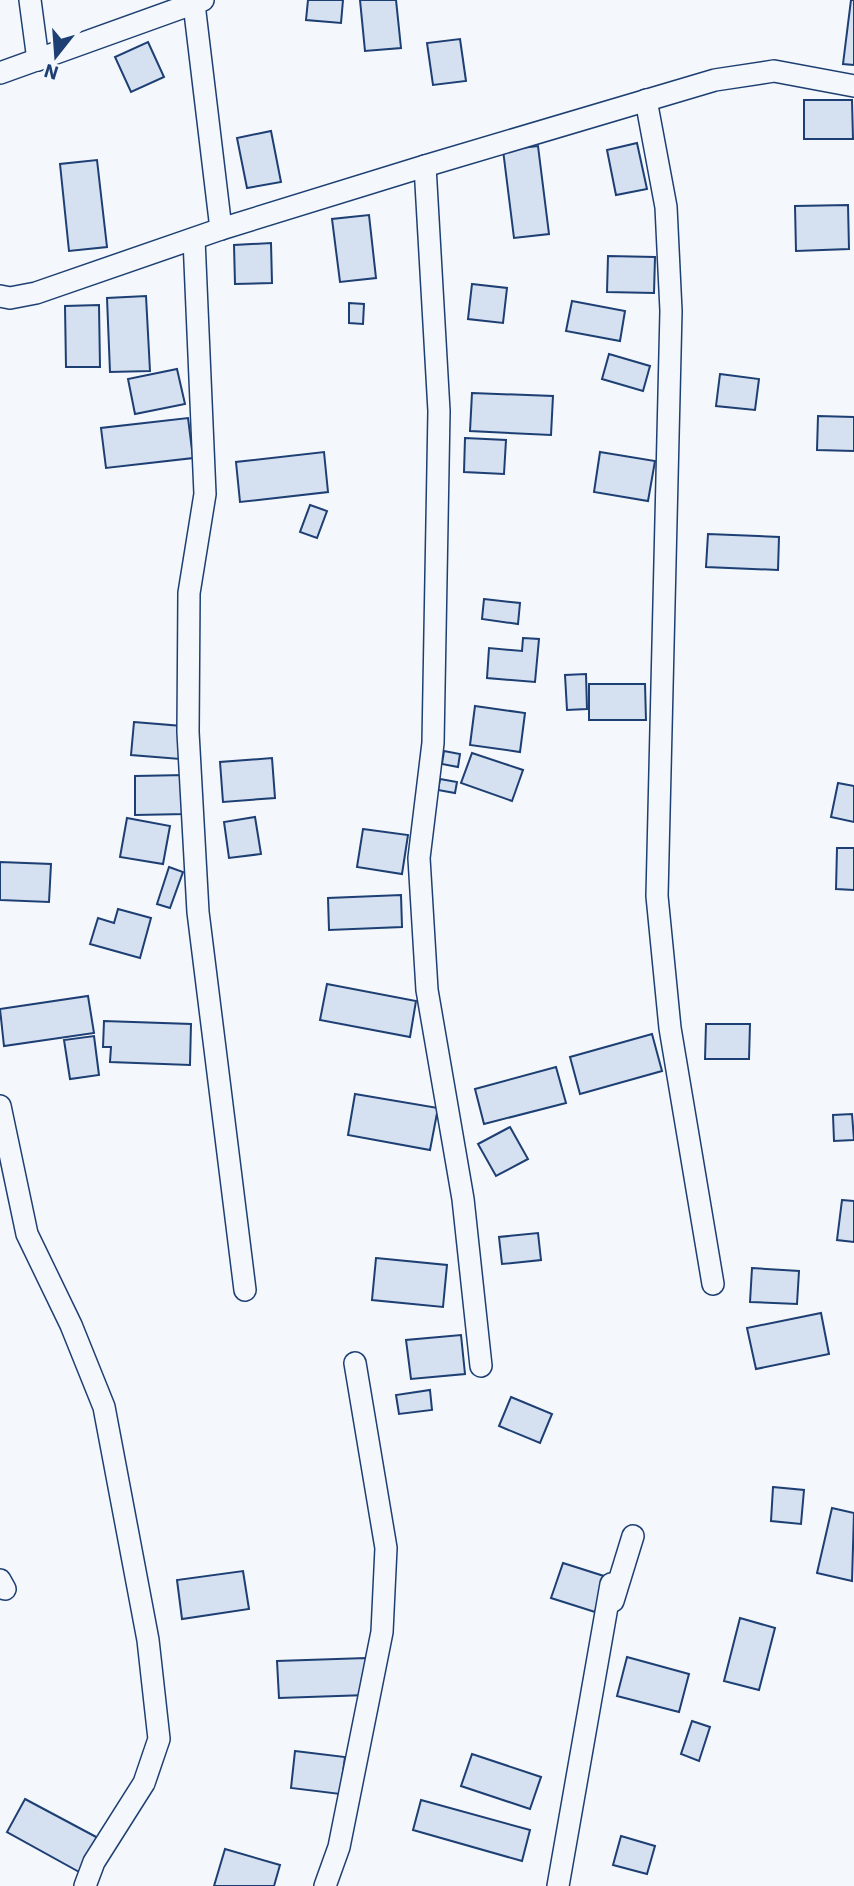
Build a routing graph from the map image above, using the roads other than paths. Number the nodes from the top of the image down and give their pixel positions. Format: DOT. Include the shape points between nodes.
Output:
graph roads {
  1 [pos="30,0"];
  2 [pos="199,2"];
  3 [pos="38,60"];
  4 [pos="0,73"];
  5 [pos="854,86"];
  6 [pos="646,100"];
  7 [pos="425,166"];
  8 [pos="221,229"];
  9 [pos="194,239"];
  10 [pos="0,296"];
  11 [pos="0,1106"];
  12 [pos="713,1284"];
  13 [pos="245,1290"];
  14 [pos="355,1363"];
  15 [pos="481,1366"];
  16 [pos="633,1536"];
  17 [pos="611,1584"];
  18 [pos="602,1635"];
  19 [pos="85,1886"];
  20 [pos="325,1886"];
  21 [pos="558,1886"];
  1 -- 3 [label="street"];
  2 -- 3 [label="street"];
  2 -- 8 [label="street"];
  3 -- 4 [label="street"];
  5 -- 6 [label="street" via="774,71 715,80"];
  6 -- 7 [label="street"];
  6 -- 12 [label="street" via="666,207 671,311 657,896 670,1028"];
  7 -- 8 [label="street"];
  7 -- 15 [label="street" via="439,411 433,743 419,858 427,990 463,1199"];
  8 -- 9 [label="street"];
  9 -- 10 [label="street" via="36,293 10,299"];
  9 -- 13 [label="street" via="205,494 189,593 188,732 198,912"];
  11 -- 19 [label="street" via="27,1234 104,1407 149,1640 159,1739 144,1783 94,1862"];
  14 -- 20 [label="street" via="386,1548 383,1620 340,1847"];
  16 -- 18 [label="street"];
  17 -- 18 [label="street"];
  18 -- 21 [label="street"];
}
